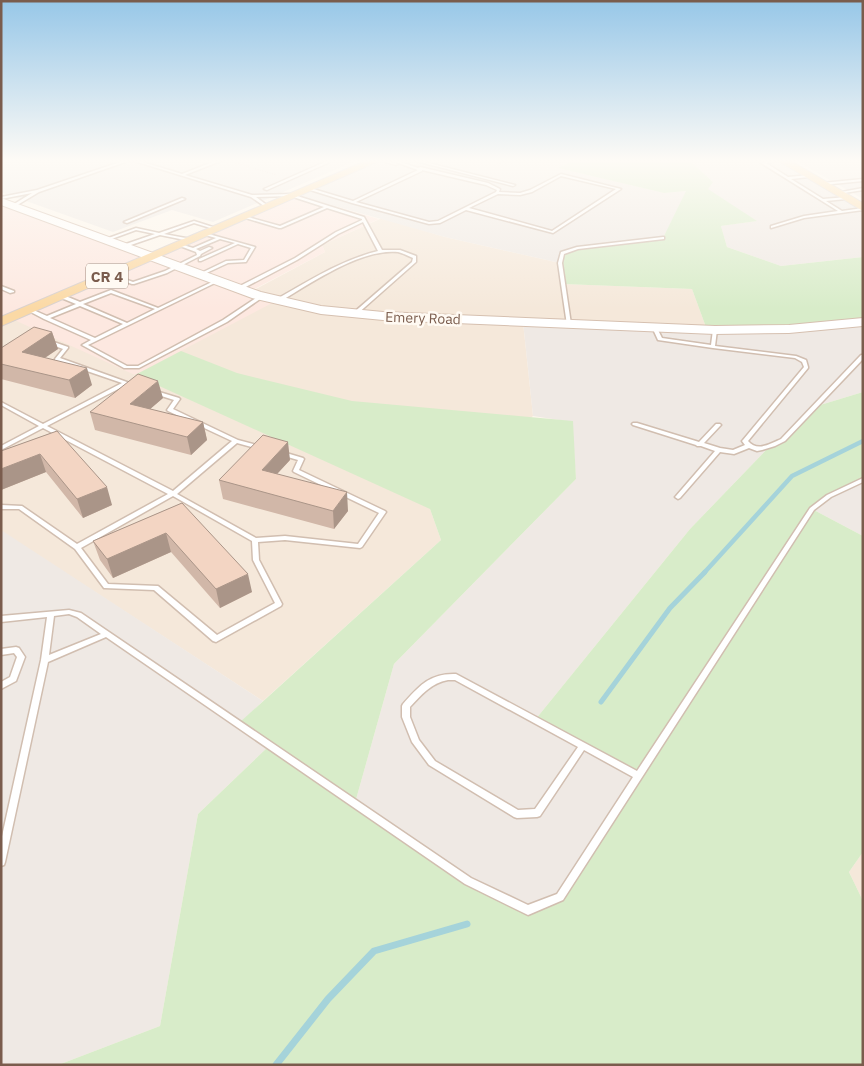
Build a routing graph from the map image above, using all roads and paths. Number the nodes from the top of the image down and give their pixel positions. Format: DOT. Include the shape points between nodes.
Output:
graph roads {
  1 [pos="23,210"];
  2 [pos="156,210"];
  3 [pos="261,210"];
  4 [pos="321,210"];
  5 [pos="335,210"];
  6 [pos="381,210"];
  7 [pos="465,210"];
  8 [pos="470,210"];
  9 [pos="587,210"];
  10 [pos="838,210"];
  11 [pos="858,210"];
  12 [pos="842,212"];
  13 [pos="244,217"];
  14 [pos="364,220"];
  15 [pos="126,222"];
  16 [pos="772,227"];
  17 [pos="214,233"];
  18 [pos="161,234"];
  19 [pos="663,238"];
  20 [pos="105,240"];
  21 [pos="226,240"];
  22 [pos="218,244"];
  23 [pos="236,244"];
  24 [pos="188,245"];
  25 [pos="124,246"];
  26 [pos="210,248"];
  27 [pos="380,251"];
  28 [pos="200,252"];
  29 [pos="152,257"];
  30 [pos="198,259"];
  31 [pos="177,266"];
  32 [pos="218,266"];
  33 [pos="110,275"];
  34 [pos="200,275"];
  35 [pos="217,281"];
  36 [pos="1,287"];
  37 [pos="238,289"];
  38 [pos="12,292"];
  39 [pos="61,296"];
  40 [pos="260,297"];
  41 [pos="276,301"];
  42 [pos="78,303"];
  43 [pos="29,310"];
  44 [pos="158,310"];
  45 [pos="354,314"];
  46 [pos="46,318"];
  47 [pos="1,322"];
  48 [pos="863,322"];
  49 [pos="126,324"];
  50 [pos="568,324"];
  51 [pos="654,327"];
  52 [pos="715,330"];
  53 [pos="40,338"];
  54 [pos="94,339"];
  55 [pos="713,347"];
  56 [pos="863,356"];
  57 [pos="126,383"];
  58 [pos="1,403"];
  59 [pos="635,424"];
  60 [pos="718,425"];
  61 [pos="44,427"];
  62 [pos="236,441"];
  63 [pos="699,445"];
  64 [pos="749,446"];
  65 [pos="1,448"];
  66 [pos="264,448"];
  67 [pos="719,450"];
  68 [pos="273,451"];
  69 [pos="863,480"];
  70 [pos="173,494"];
  71 [pos="678,497"];
  72 [pos="1,507"];
  73 [pos="255,540"];
  74 [pos="77,547"];
  75 [pos="51,614"];
  76 [pos="1,619"];
  77 [pos="107,634"];
  78 [pos="1,652"];
  79 [pos="45,660"];
  80 [pos="2,686"];
  81 [pos="583,746"];
  82 [pos="639,776"];
  83 [pos="6,822"];
  84 [pos="1,862"];
  1 -- 20 [label="street, Emery Road"];
  2 -- 15 [label="lane"];
  3 -- 13 [label="main road, CR 4"];
  4 -- 13 [label="lane" via="280,227"];
  5 -- 14 [label="lane"];
  6 -- 7 [label="lane" via="429,223"];
  8 -- 9 [label="lane" via="553,232"];
  10 -- 12 [label="lane"];
  11 -- 12 [label="lane"];
  12 -- 16 [label="lane" via="804,217"];
  13 -- 17 [label="main road, CR 4"];
  14 -- 27 [label="lane"];
  14 -- 37 [label="lane"];
  17 -- 18 [label="lane" via="194,222"];
  17 -- 21 [label="lane"];
  17 -- 24 [label="main road, CR 4"];
  18 -- 20 [label="lane" via="136,229"];
  18 -- 24 [label="lane"];
  18 -- 25 [label="lane"];
  19 -- 50 [label="lane" via="562,252 560,263"];
  20 -- 25 [label="street, Emery Road"];
  21 -- 22 [label="lane"];
  21 -- 23 [label="lane"];
  23 -- 30 [label="lane"];
  23 -- 32 [label="lane" via="253,247 245,261"];
  24 -- 28 [label="lane"];
  24 -- 29 [label="main road, CR 4"];
  25 -- 29 [label="street, Emery Road"];
  26 -- 28 [label="lane"];
  27 -- 41 [label="lane" via="365,254"];
  27 -- 45 [label="lane" via="408,253 415,257 414,262"];
  28 -- 30 [label="lane"];
  29 -- 31 [label="street, Emery Road"];
  29 -- 33 [label="main road, CR 4"];
  30 -- 31 [label="lane"];
  30 -- 32 [label="lane"];
  31 -- 33 [label="lane" via="131,283"];
  31 -- 34 [label="street, Emery Road"];
  32 -- 34 [label="lane"];
  33 -- 39 [label="main road, CR 4"];
  34 -- 35 [label="street, Emery Road"];
  35 -- 37 [label="street, Emery Road"];
  35 -- 44 [label="lane"];
  36 -- 38 [label="lane"];
  37 -- 40 [label="street, Emery Road"];
  39 -- 42 [label="lane"];
  39 -- 43 [label="main road, CR 4"];
  40 -- 41 [label="street, Emery Road"];
  40 -- 54 [label="lane" via="225,321 139,366 126,366 84,346"];
  41 -- 45 [label="street, Emery Road"];
  42 -- 44 [label="lane" via="111,291"];
  42 -- 46 [label="lane"];
  42 -- 49 [label="lane"];
  43 -- 46 [label="lane"];
  43 -- 47 [label="main road, CR 4"];
  44 -- 49 [label="lane"];
  45 -- 50 [label="street, Emery Road"];
  46 -- 54 [label="lane"];
  48 -- 52 [label="street, Emery Road" via="782,329"];
  49 -- 54 [label="lane"];
  50 -- 51 [label="street, Emery Road"];
  51 -- 52 [label="street, Emery Road"];
  51 -- 55 [label="lane" via="660,339"];
  52 -- 55 [label="lane"];
  53 -- 57 [label="lane" via="66,348 57,359"];
  55 -- 64 [label="lane" via="796,357 804,361 806,367 745,440"];
  56 -- 64 [label="lane" via="783,440 768,448"];
  57 -- 61 [label="lane"];
  57 -- 62 [label="lane" via="177,399 170,410"];
  58 -- 61 [label="lane"];
  59 -- 63 [label="lane"];
  60 -- 63 [label="lane"];
  61 -- 65 [label="lane"];
  61 -- 70 [label="lane"];
  62 -- 66 [label="lane"];
  62 -- 70 [label="lane"];
  63 -- 67 [label="lane"];
  64 -- 67 [label="lane" via="734,452"];
  67 -- 71 [label="lane"];
  68 -- 73 [label="lane" via="301,458 296,471 383,512 360,546 286,538"];
  69 -- 82 [label="lane" via="829,496 812,509"];
  70 -- 73 [label="lane"];
  70 -- 74 [label="lane"];
  72 -- 74 [label="lane" via="20,507"];
  73 -- 74 [label="lane" via="256,560 279,604 216,639 156,588 106,586"];
  75 -- 76 [label="lane"];
  75 -- 77 [label="lane" via="69,612 79,615"];
  75 -- 79 [label="lane"];
  77 -- 79 [label="lane"];
  77 -- 82 [label="lane" via="468,881 528,910 560,897"];
  78 -- 80 [label="lane" via="16,650 21,657 13,679"];
  79 -- 83 [label="lane"];
  81 -- 81 [label="lane" via="456,677 446,676 426,684 406,706 406,717 416,742 432,763 517,814 537,813"];
  81 -- 82 [label="lane"];
  83 -- 84 [label="lane"];
}
